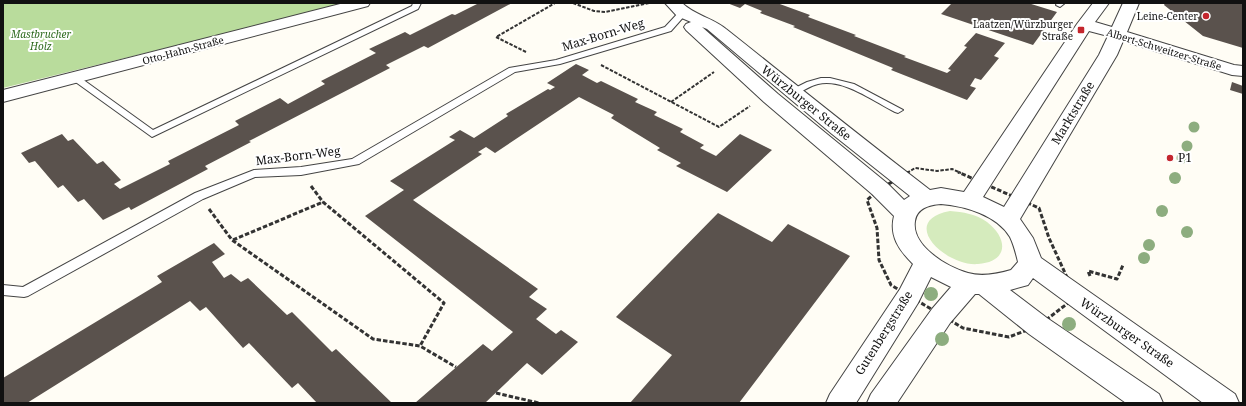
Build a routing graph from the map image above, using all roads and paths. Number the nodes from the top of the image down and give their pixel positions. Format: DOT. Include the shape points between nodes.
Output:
graph roads {
  1 [pos="362,3"];
  2 [pos="417,3"];
  3 [pos="556,3"];
  4 [pos="573,3"];
  5 [pos="649,3"];
  6 [pos="1131,3"];
  7 [pos="678,8"];
  8 [pos="1092,14"];
  9 [pos="1120,30"];
  10 [pos="582,55"];
  11 [pos="547,64"];
  12 [pos="734,65"];
  13 [pos="1243,66"];
  14 [pos="1243,72"];
  15 [pos="75,78"];
  16 [pos="792,92"];
  17 [pos="3,96"];
  18 [pos="771,98"];
  19 [pos="671,102"];
  20 [pos="898,110"];
  21 [pos="301,171"];
  22 [pos="199,196"];
  23 [pos="926,198"];
  24 [pos="970,200"];
  25 [pos="323,202"];
  26 [pos="905,214"];
  27 [pos="1008,220"];
  28 [pos="232,240"];
  29 [pos="926,262"];
  30 [pos="1030,263"];
  31 [pos="976,284"];
  32 [pos="3,290"];
  33 [pos="420,346"];
  34 [pos="456,367"];
  35 [pos="496,393"];
  36 [pos="1136,399"];
  37 [pos="539,403"];
  38 [pos="840,403"];
  39 [pos="881,403"];
  40 [pos="1225,403"];
  1 -- 15 [label="street, Otto-Hahn-Straße"];
  2 -- 15 [label="lane" via="415,7 152,134"];
  3 -- 11 [label="path" via="496,37"];
  4 -- 5 [label="path" via="604,12"];
  6 -- 9 [label="street, Marktstraße"];
  7 -- 10 [label="lane, Max-Born-Weg" via="668,29"];
  7 -- 12 [label="street, Würzburger Straße" via="686,22"];
  7 -- 16 [label="street, Würzburger Straße" via="713,26"];
  8 -- 9 [label="street, Albert-Schweitzer-Straße"];
  8 -- 24 [label="street"];
  9 -- 13 [label="street, Albert-Schweitzer-Straße" via="1232,60"];
  9 -- 14 [label="street, Albert-Schweitzer-Straße"];
  9 -- 27 [label="street, Marktstraße" via="1108,55"];
  10 -- 11 [label="lane, Max-Born-Weg"];
  10 -- 19 [label="path"];
  11 -- 21 [label="lane, Max-Born-Weg" via="512,70 355,162"];
  12 -- 18 [label="street, Würzburger Straße"];
  12 -- 19 [label="path" via="715,72"];
  15 -- 17 [label="street, Otto-Hahn-Straße"];
  16 -- 20 [label="lane" via="821,81 836,82 846,84"];
  16 -- 23 [label="street, Würzburger Straße"];
  18 -- 19 [label="path" via="749,106 719,127"];
  18 -- 26 [label="street, Würzburger Straße" via="880,189"];
  21 -- 22 [label="lane, Max-Born-Weg" via="254,174"];
  21 -- 25 [label="path"];
  22 -- 28 [label="path"];
  22 -- 32 [label="lane, Max-Born-Weg" via="24,292"];
  23 -- 24 [label="street" via="942,196"];
  23 -- 26 [label="street" via="913,204"];
  24 -- 27 [label="street"];
  25 -- 28 [label="path"];
  25 -- 33 [label="path" via="444,303"];
  26 -- 29 [label="street" via="903,226 907,240 917,255"];
  27 -- 30 [label="street" via="1023,238"];
  28 -- 33 [label="path" via="373,339"];
  29 -- 31 [label="street" via="934,268"];
  29 -- 38 [label="street, Gutenbergstraße" via="909,296"];
  30 -- 31 [label="street" via="1020,278 998,284"];
  30 -- 40 [label="street, Würzburger Straße"];
  31 -- 36 [label="street" via="1038,326"];
  31 -- 39 [label="street" via="941,316"];
  33 -- 34 [label="path"];
  35 -- 37 [label="path"];
}
